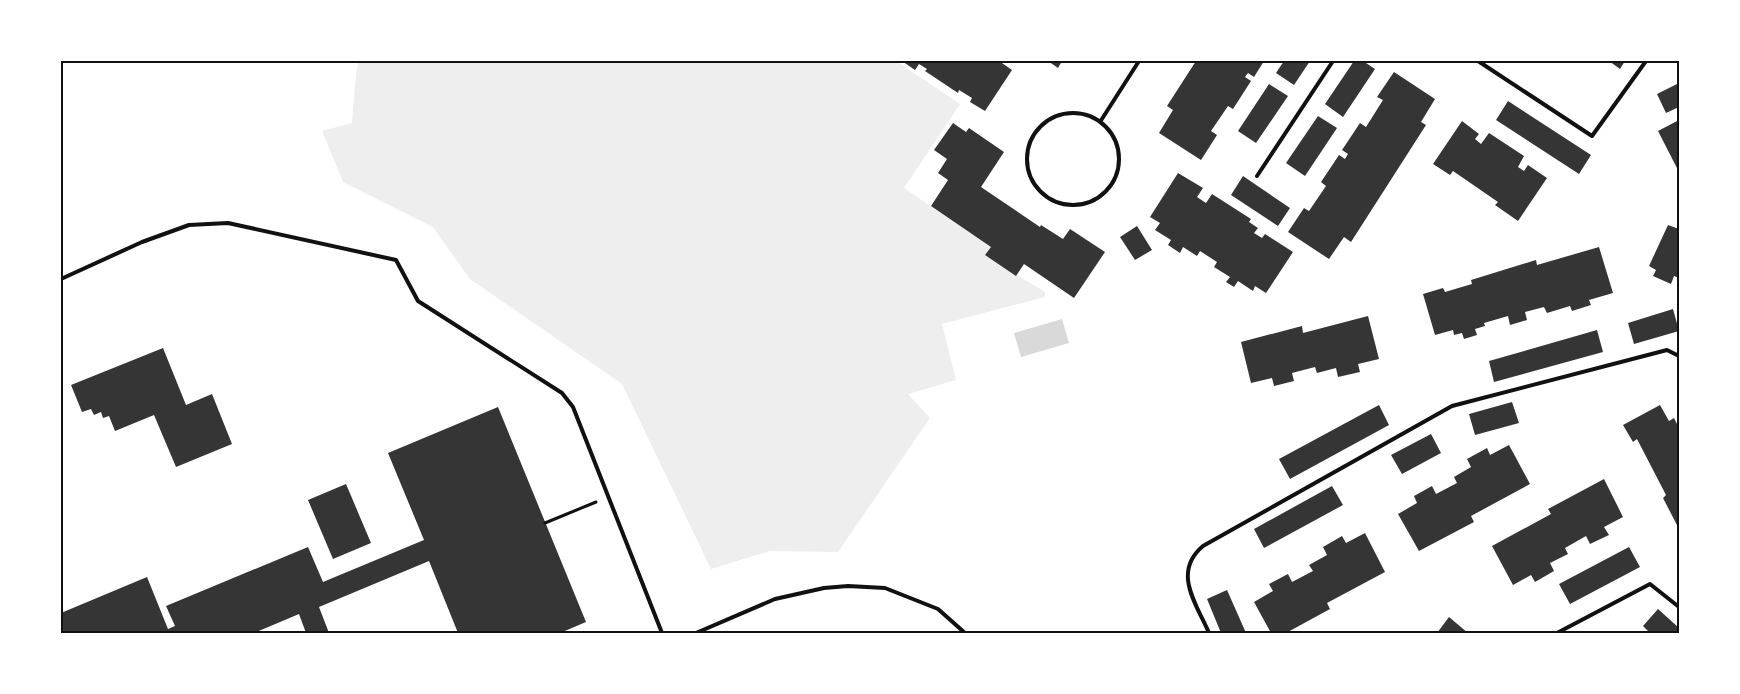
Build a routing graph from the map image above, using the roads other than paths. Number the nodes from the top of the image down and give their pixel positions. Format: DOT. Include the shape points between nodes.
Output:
graph roads {
  1 [pos="1139,61"];
  2 [pos="1333,61"];
  3 [pos="1478,61"];
  4 [pos="1647,61"];
  5 [pos="1100,122"];
  6 [pos="1257,176"];
  7 [pos="61,279"];
  8 [pos="1679,356"];
  9 [pos="1679,607"];
  10 [pos="662,633"];
  11 [pos="696,633"];
  12 [pos="965,633"];
  13 [pos="1210,633"];
  14 [pos="1556,633"];
  1 -- 5 [label="lane"];
  2 -- 6 [label="lane"];
  3 -- 4 [label="lane" via="1592,136"];
  5 -- 5 [label="lane" via="1086,115 1070,113 1054,117 1031,139 1027,162 1030,178 1052,201 1068,205 1086,204 1100,197 1111,185 1118,170 1119,154 1115,139"];
  7 -- 10 [label="lane" via="142,242 189,226 208,224 228,223 396,260 418,301 562,393 573,407"];
  8 -- 13 [label="lane" via="1668,350 1452,406 1203,546 1194,553 1187,574 1188,586"];
  9 -- 14 [label="lane" via="1650,584"];
  11 -- 12 [label="lane" via="776,599 848,586 885,588 938,609"];
}
